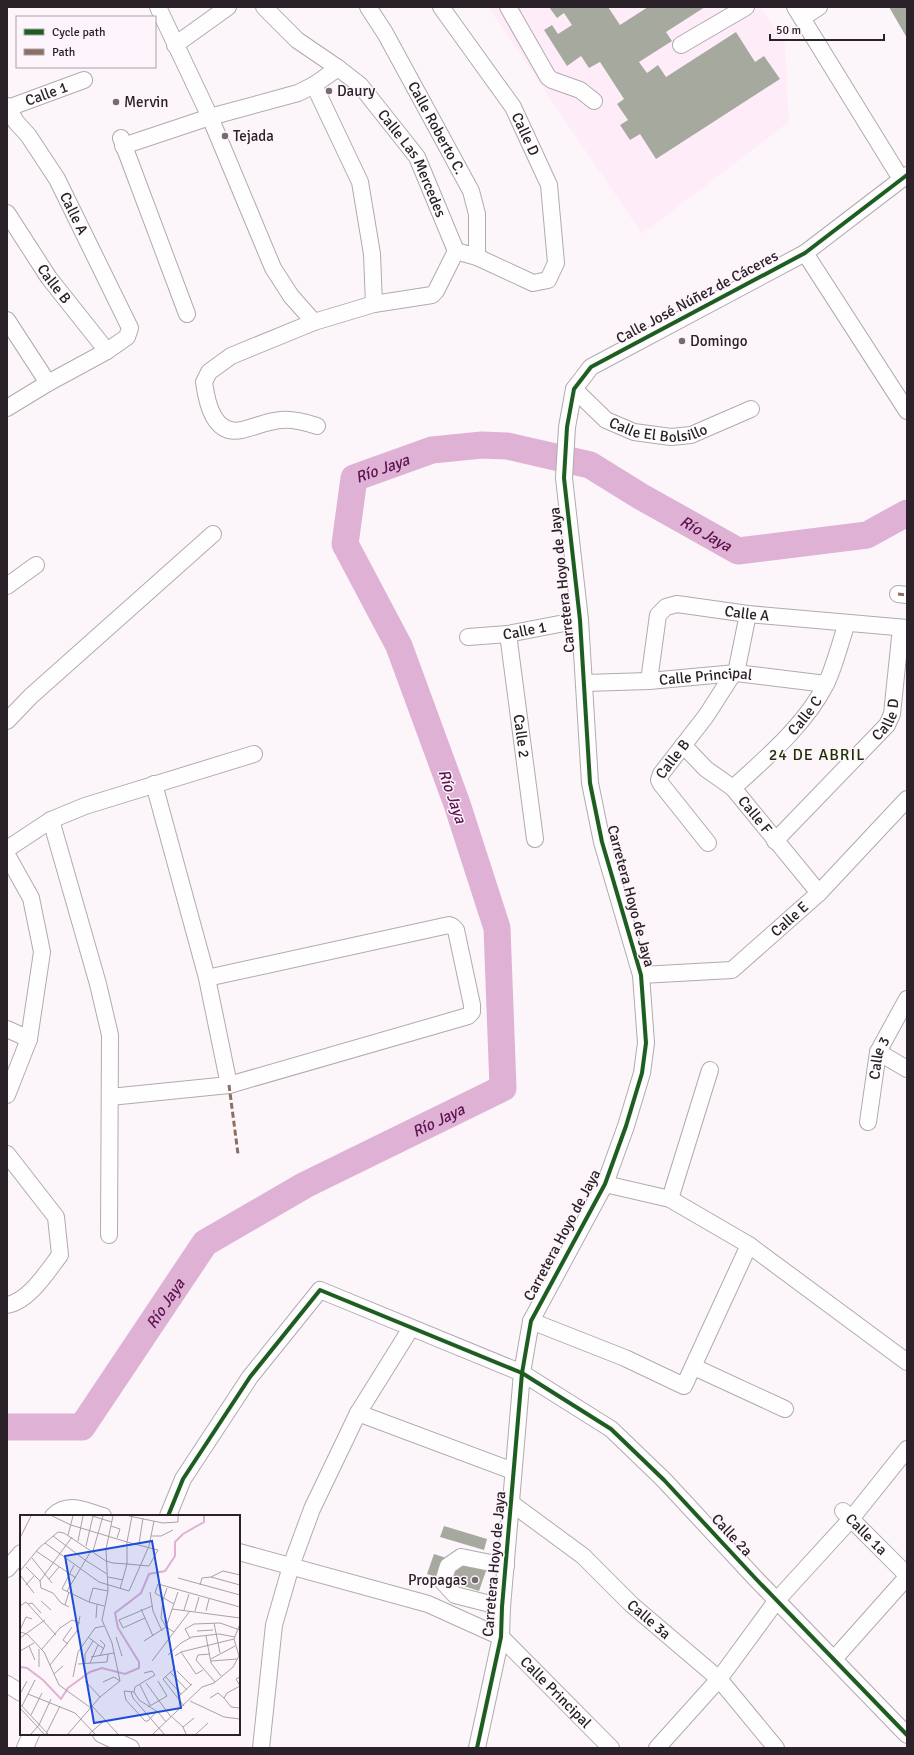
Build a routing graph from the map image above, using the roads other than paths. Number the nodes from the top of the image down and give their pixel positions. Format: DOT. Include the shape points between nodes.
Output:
graph roads {
  1 [pos="158,7"];
  2 [pos="228,7"];
  3 [pos="368,7"];
  4 [pos="441,7"];
  5 [pos="508,7"];
  6 [pos="746,7"];
  7 [pos="819,7"];
  8 [pos="266,8"];
  9 [pos="798,12"];
  10 [pos="175,45"];
  11 [pos="681,45"];
  12 [pos="338,68"];
  13 [pos="84,80"];
  14 [pos="314,85"];
  15 [pos="594,101"];
  16 [pos="10,116"];
  17 [pos="210,117"];
  18 [pos="904,177"];
  19 [pos="7,213"];
  20 [pos="456,251"];
  21 [pos="805,253"];
  22 [pos="477,257"];
  23 [pos="374,304"];
  24 [pos="187,314"];
  25 [pos="7,320"];
  26 [pos="314,322"];
  27 [pos="107,351"];
  28 [pos="48,383"];
  29 [pos="574,389"];
  30 [pos="7,408"];
  31 [pos="751,409"];
  32 [pos="907,411"];
  33 [pos="317,426"];
  34 [pos="564,478"];
  35 [pos="213,534"];
  36 [pos="36,565"];
  37 [pos="7,586"];
  38 [pos="748,614"];
  39 [pos="580,620"];
  40 [pos="847,623"];
  41 [pos="904,628"];
  42 [pos="508,634"];
  43 [pos="468,637"];
  44 [pos="735,673"];
  45 [pos="649,681"];
  46 [pos="584,683"];
  47 [pos="826,684"];
  48 [pos="7,721"];
  49 [pos="683,745"];
  50 [pos="254,754"];
  51 [pos="154,784"];
  52 [pos="733,788"];
  53 [pos="907,799"];
  54 [pos="51,820"];
  55 [pos="535,839"];
  56 [pos="775,841"];
  57 [pos="708,843"];
  58 [pos="7,849"];
  59 [pos="7,855"];
  60 [pos="819,893"];
  61 [pos="641,975"];
  62 [pos="207,978"];
  63 [pos="907,999"];
  64 [pos="7,1029"];
  65 [pos="29,1039"];
  66 [pos="878,1052"];
  67 [pos="907,1069"];
  68 [pos="710,1070"];
  69 [pos="229,1085"];
  70 [pos="7,1095"];
  71 [pos="110,1097"];
  72 [pos="868,1122"];
  73 [pos="7,1154"];
  74 [pos="605,1184"];
  75 [pos="670,1199"];
  76 [pos="109,1235"];
  77 [pos="749,1245"];
  78 [pos="7,1305"];
  79 [pos="531,1321"];
  80 [pos="411,1328"];
  81 [pos="907,1362"];
  82 [pos="694,1367"];
  83 [pos="522,1373"];
  84 [pos="785,1409"];
  85 [pos="358,1413"];
  86 [pos="907,1449"];
  87 [pos="513,1471"];
  88 [pos="511,1503"];
  89 [pos="54,1515"];
  90 [pos="99,1515"];
  91 [pos="168,1515"];
  92 [pos="847,1515"];
  93 [pos="240,1552"];
  94 [pos="20,1554"];
  95 [pos="291,1566"];
  96 [pos="506,1566"];
  97 [pos="7,1569"];
  98 [pos="907,1576"];
  99 [pos="777,1600"];
  100 [pos="502,1607"];
  101 [pos="502,1637"];
  102 [pos="834,1659"];
  103 [pos="719,1679"];
  104 [pos="7,1684"];
  105 [pos="20,1692"];
  106 [pos="907,1734"];
  107 [pos="30,1735"];
  108 [pos="103,1735"];
  109 [pos="25,1748"];
  110 [pos="131,1748"];
  111 [pos="261,1748"];
  112 [pos="477,1748"];
  113 [pos="611,1748"];
  114 [pos="657,1748"];
  115 [pos="776,1748"];
  1 -- 10 [label="street"];
  2 -- 10 [label="street"];
  3 -- 22 [label="street, Calle Roberto C." via="385,33 471,191 477,214"];
  4 -- 22 [label="street, Calle D" via="513,108 549,185 556,263 548,280 533,282"];
  5 -- 15 [label="street" via="548,77 580,90"];
  6 -- 11 [label="street"];
  7 -- 9 [label="street"];
  8 -- 12 [label="street, Calle Las Mercedes" via="297,40"];
  9 -- 18 [label="street"];
  10 -- 17 [label="street"];
  12 -- 14 [label="street"];
  12 -- 20 [label="street, Calle Las Mercedes" via="360,85 417,157"];
  13 -- 16 [label="street, Calle 1"];
  14 -- 17 [label="street" via="298,93"];
  14 -- 23 [label="street" via="360,182 372,254"];
  16 -- 27 [label="street, Calle A" via="28,135 57,180 130,328 127,337"];
  17 -- 24 [label="street" via="122,142"];
  17 -- 26 [label="street" via="273,268 291,296"];
  18 -- 21 [label="street, Calle José Núñez de Cáceres"];
  19 -- 27 [label="street, Calle B" via="49,278"];
  20 -- 22 [label="street"];
  20 -- 23 [label="street" via="432,295"];
  21 -- 29 [label="street, Calle José Núñez de Cáceres" via="591,367"];
  21 -- 32 [label="street"];
  23 -- 26 [label="street"];
  25 -- 28 [label="street"];
  26 -- 33 [label="street" via="231,356 209,372 204,382 212,414 225,430 241,430 282,420"];
  27 -- 28 [label="street"];
  28 -- 30 [label="street"];
  29 -- 31 [label="street, Calle El Bolsillo" via="606,420 634,432 670,437 691,435"];
  29 -- 34 [label="street, Calle José Núñez de Cáceres" via="567,427"];
  34 -- 39 [label="street, Carretera Hoyo de Jaya"];
  35 -- 48 [label="street" via="37,691"];
  36 -- 37 [label="street"];
  38 -- 40 [label="street, Calle A"];
  38 -- 44 [label="street, Calle B"];
  38 -- 45 [label="street, Calle A" via="677,604 666,607 658,615"];
  39 -- 42 [label="street, Calle 1"];
  39 -- 46 [label="street, Carretera Hoyo de Jaya"];
  40 -- 41 [label="street, Calle A"];
  40 -- 47 [label="street, Calle C"];
  41 -- 56 [label="street, Calle D" via="892,714 887,725"];
  42 -- 43 [label="street, Calle 1"];
  42 -- 55 [label="street, Calle 2"];
  44 -- 45 [label="street, Calle Principal"];
  44 -- 47 [label="street, Calle Principal"];
  44 -- 49 [label="street, Calle B"];
  45 -- 46 [label="street, Calle Principal"];
  46 -- 61 [label="street, Carretera Hoyo de Jaya" via="590,783 602,842"];
  47 -- 52 [label="street, Calle C" via="809,711 774,750"];
  49 -- 52 [label="street, Calle F" via="706,769"];
  49 -- 57 [label="street, Calle B" via="659,780"];
  50 -- 51 [label="street"];
  51 -- 54 [label="street"];
  51 -- 62 [label="street"];
  52 -- 56 [label="street, Calle F"];
  53 -- 60 [label="street, Calle E"];
  54 -- 58 [label="street"];
  54 -- 71 [label="street" via="110,1035"];
  56 -- 60 [label="street, Calle F"];
  59 -- 65 [label="street" via="31,898 42,952"];
  60 -- 61 [label="street, Calle E" via="732,970"];
  61 -- 74 [label="street, Carretera Hoyo de Jaya" via="646,1043 642,1073"];
  62 -- 69 [label="street"];
  62 -- 69 [label="street" via="449,925 456,930 472,1005 472,1012 468,1016"];
  63 -- 66 [label="street, Calle 3"];
  64 -- 65 [label="street"];
  65 -- 70 [label="street"];
  66 -- 67 [label="street"];
  66 -- 72 [label="street, Calle 3"];
  68 -- 75 [label="street"];
  69 -- 71 [label="street"];
  71 -- 76 [label="street"];
  73 -- 78 [label="street" via="56,1217 60,1255 41,1281 16,1303"];
  74 -- 75 [label="street"];
  74 -- 79 [label="street, Carretera Hoyo de Jaya"];
  75 -- 77 [label="street"];
  77 -- 81 [label="street"];
  77 -- 82 [label="street"];
  79 -- 82 [label="street" via="625,1358 680,1386 686,1384"];
  79 -- 83 [label="street, Carretera Hoyo de Jaya"];
  80 -- 83 [label="street, Calle 2a"];
  80 -- 85 [label="street"];
  80 -- 91 [label="street, Calle 2a" via="320,1290 250,1377 183,1479"];
  82 -- 84 [label="street"];
  83 -- 87 [label="street, Carretera Hoyo de Jaya"];
  83 -- 99 [label="street, Calle 2a" via="611,1428 664,1480"];
  85 -- 87 [label="street"];
  85 -- 95 [label="street" via="312,1509"];
  86 -- 92 [label="street"];
  87 -- 88 [label="street, Carretera Hoyo de Jaya"];
  88 -- 96 [label="street, Carretera Hoyo de Jaya"];
  88 -- 103 [label="street, Calle 3a" via="583,1556 632,1605"];
  89 -- 90 [label="street" via="62,1509 71,1507"];
  92 -- 98 [label="street, Calle 1a"];
  92 -- 99 [label="street"];
  93 -- 95 [label="street"];
  94 -- 97 [label="street"];
  95 -- 101 [label="street" via="428,1604"];
  95 -- 111 [label="street" via="274,1625"];
  96 -- 100 [label="street, Carretera Hoyo de Jaya"];
  96 -- 100 [label="street" via="461,1557 448,1566 443,1582 455,1595"];
  98 -- 102 [label="street"];
  99 -- 102 [label="street, Calle 2a"];
  99 -- 103 [label="street"];
  100 -- 101 [label="street, Carretera Hoyo de Jaya"];
  101 -- 112 [label="street, Carretera Hoyo de Jaya"];
  101 -- 113 [label="street, Calle Principal"];
  102 -- 106 [label="street, Calle 2a"];
  103 -- 114 [label="street"];
  103 -- 115 [label="street, Calle 3a"];
  104 -- 105 [label="street"];
  107 -- 109 [label="street"];
  108 -- 110 [label="street"];
}
